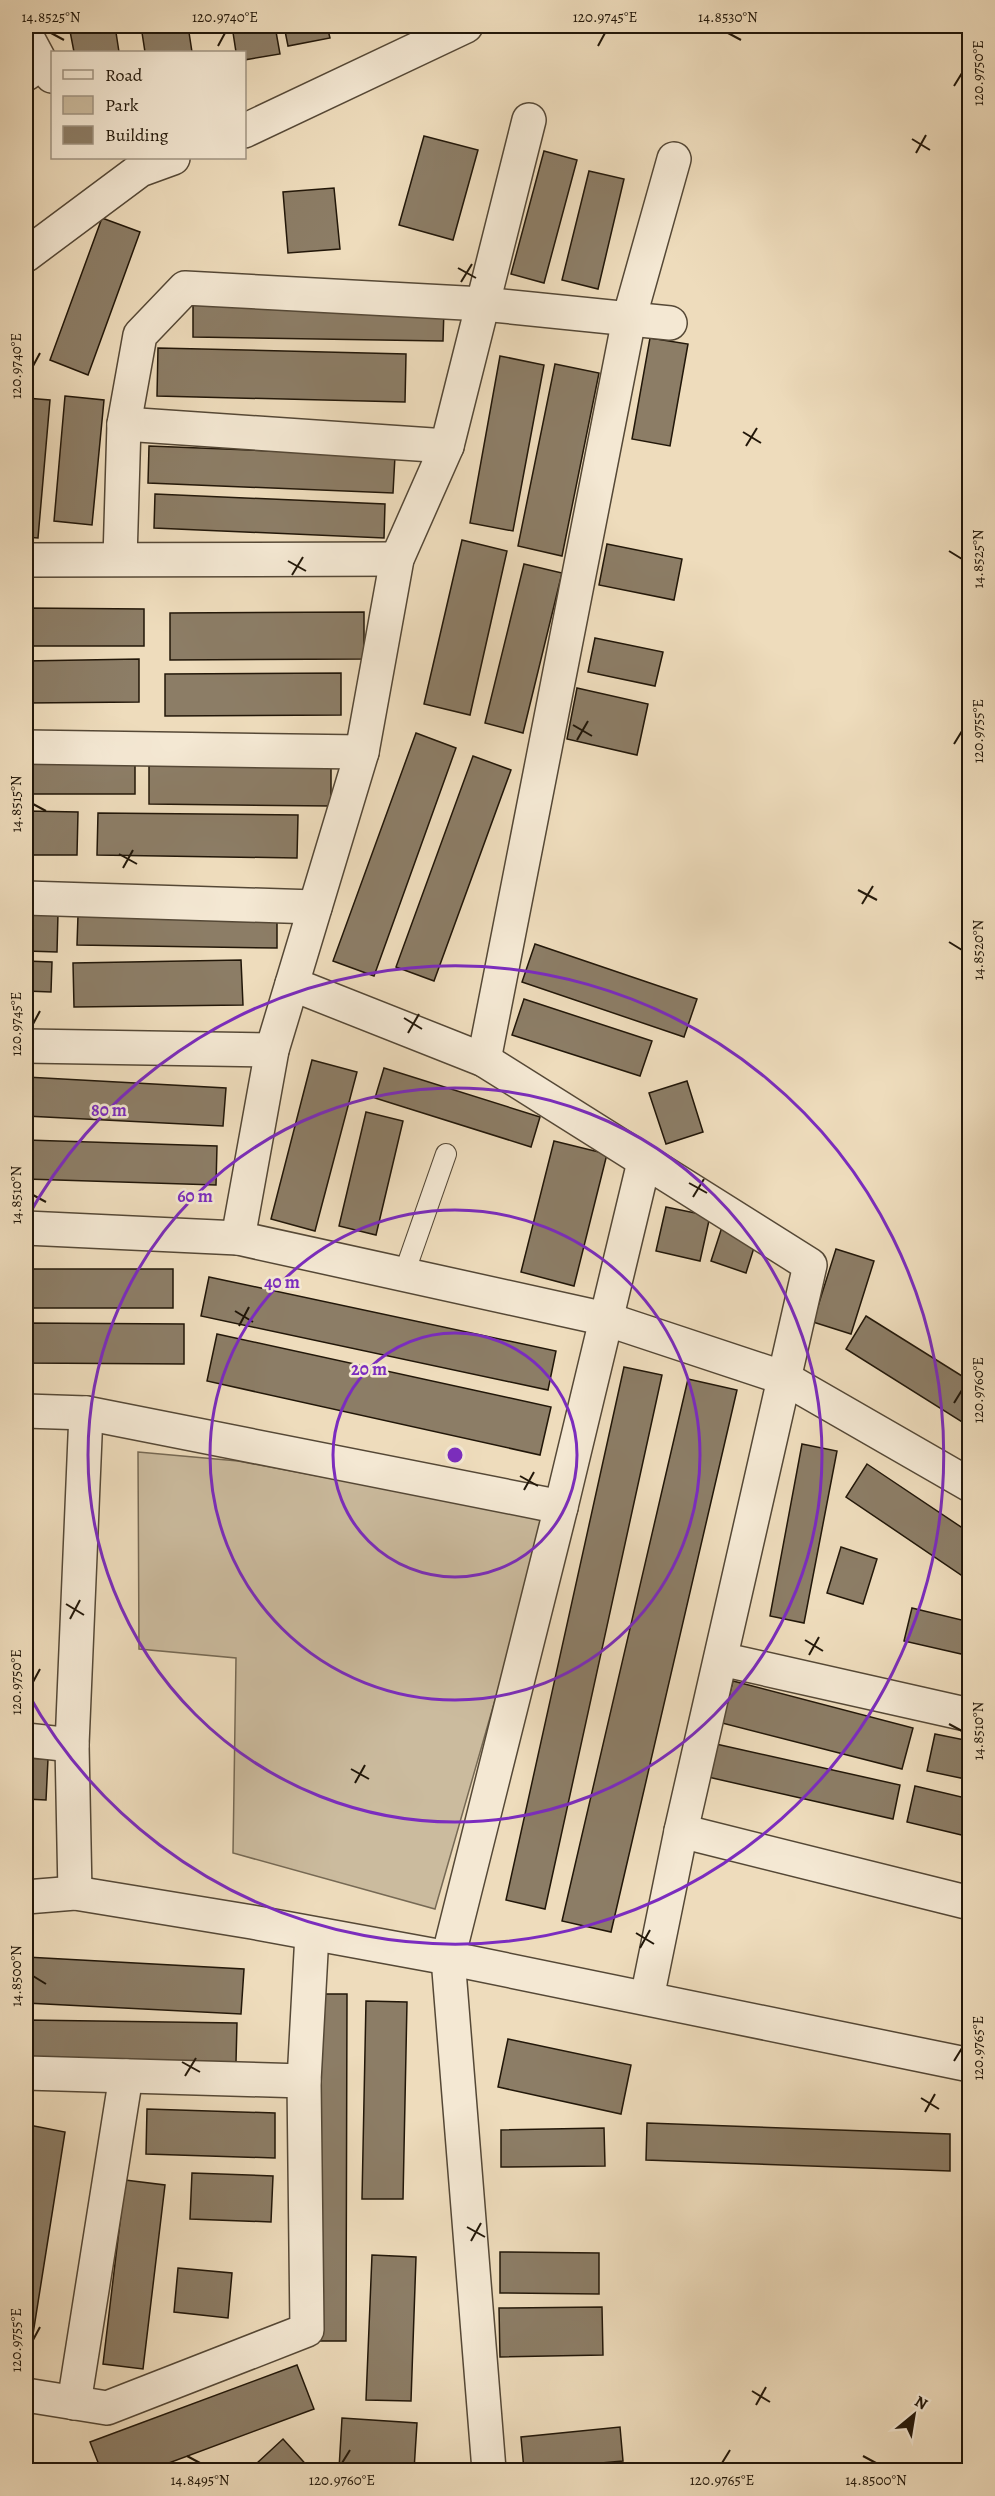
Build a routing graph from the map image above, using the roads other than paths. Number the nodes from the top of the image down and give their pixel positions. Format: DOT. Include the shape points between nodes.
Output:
graph roads {
  1 [pos="466,26"];
  2 [pos="529,120"];
  3 [pos="246,129"];
  4 [pos="166,159"];
  5 [pos="674,159"];
  6 [pos="134,164"];
  7 [pos="26,255"];
  8 [pos="483,304"];
  9 [pos="629,319"];
  10 [pos="670,323"];
  11 [pos="124,424"];
  12 [pos="447,446"];
  13 [pos="120,559"];
  14 [pos="397,559"];
  15 [pos="26,560"];
  16 [pos="26,747"];
  17 [pos="362,752"];
  18 [pos="26,898"];
  19 [pos="315,907"];
  20 [pos="292,984"];
  21 [pos="26,1046"];
  22 [pos="272,1050"];
  23 [pos="484,1060"];
  24 [pos="446,1154"];
  25 [pos="644,1162"];
  26 [pos="26,1228"];
  27 [pos="238,1238"];
  28 [pos="404,1274"];
  29 [pos="606,1318"];
  30 [pos="784,1378"];
  31 [pos="26,1412"];
  32 [pos="86,1413"];
  33 [pos="969,1485"];
  34 [pos="561,1507"];
  35 [pos="721,1659"];
  36 [pos="969,1715"];
  37 [pos="26,1740"];
  38 [pos="72,1745"];
  39 [pos="681,1831"];
  40 [pos="75,1893"];
  41 [pos="26,1897"];
  42 [pos="969,1903"];
  43 [pos="312,1934"];
  44 [pos="448,1958"];
  45 [pos="647,1998"];
  46 [pos="969,2065"];
  47 [pos="26,2073"];
  48 [pos="126,2076"];
  49 [pos="304,2081"];
  50 [pos="26,2395"];
  51 [pos="74,2403"];
  52 [pos="489,2470"];
  1 -- 3 [label="street"];
  2 -- 8 [label="street"];
  4 -- 6 [label="street"];
  5 -- 9 [label="street"];
  6 -- 7 [label="street"];
  8 -- 9 [label="street"];
  8 -- 11 [label="street" via="185,288 140,335"];
  8 -- 12 [label="street"];
  9 -- 10 [label="street"];
  9 -- 23 [label="street"];
  11 -- 12 [label="street"];
  11 -- 13 [label="street"];
  12 -- 14 [label="street"];
  13 -- 14 [label="street"];
  13 -- 15 [label="street"];
  14 -- 17 [label="street"];
  16 -- 17 [label="street"];
  17 -- 19 [label="street"];
  18 -- 19 [label="street"];
  19 -- 20 [label="street"];
  20 -- 22 [label="street"];
  20 -- 23 [label="street"];
  21 -- 22 [label="street"];
  22 -- 27 [label="street"];
  23 -- 25 [label="street"];
  24 -- 28 [label="lane"];
  25 -- 29 [label="street"];
  25 -- 30 [label="street" via="810,1265"];
  26 -- 27 [label="street"];
  27 -- 28 [label="street"];
  28 -- 29 [label="street"];
  29 -- 30 [label="street"];
  29 -- 34 [label="street"];
  30 -- 33 [label="street"];
  30 -- 35 [label="street"];
  31 -- 32 [label="street"];
  32 -- 34 [label="street"];
  32 -- 38 [label="street"];
  34 -- 44 [label="street"];
  35 -- 36 [label="street"];
  35 -- 39 [label="street"];
  37 -- 38 [label="street"];
  38 -- 40 [label="street"];
  39 -- 42 [label="street"];
  39 -- 45 [label="street"];
  40 -- 41 [label="street"];
  40 -- 43 [label="street"];
  43 -- 44 [label="street"];
  43 -- 49 [label="street"];
  44 -- 45 [label="street"];
  44 -- 52 [label="street"];
  45 -- 46 [label="street"];
  47 -- 48 [label="street"];
  48 -- 49 [label="street"];
  48 -- 51 [label="street"];
  49 -- 51 [label="street" via="307,2330 107,2408"];
  50 -- 51 [label="street"];
}
